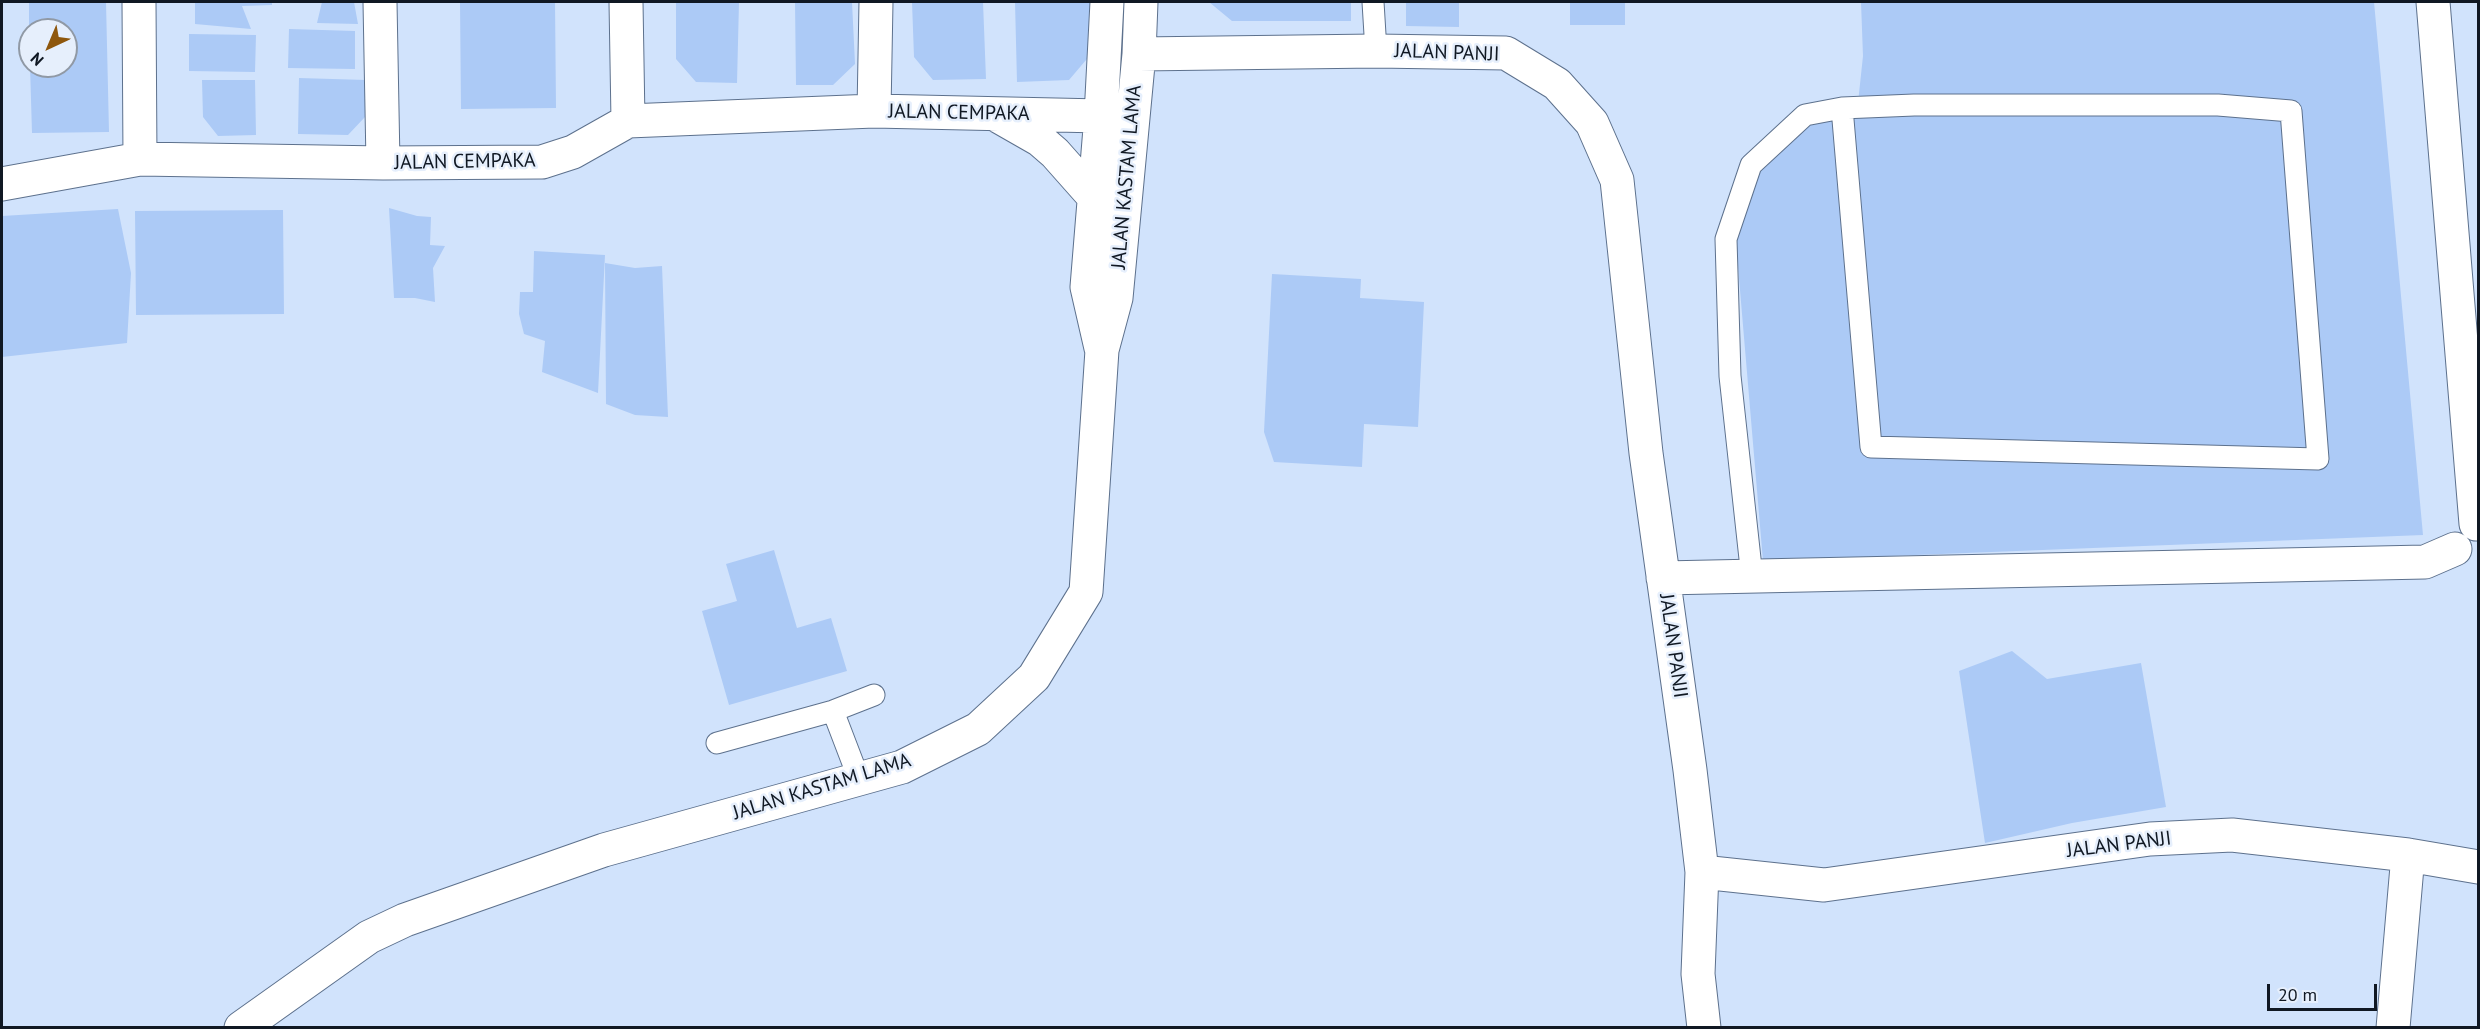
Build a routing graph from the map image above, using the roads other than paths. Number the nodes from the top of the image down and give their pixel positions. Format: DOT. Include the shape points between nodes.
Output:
graph roads {
  1 [pos="139,2"];
  2 [pos="380,2"];
  3 [pos="626,2"];
  4 [pos="876,2"];
  5 [pos="1107,2"];
  6 [pos="1141,2"];
  7 [pos="1373,2"];
  8 [pos="2433,2"];
  9 [pos="1376,51"];
  10 [pos="1139,54"];
  11 [pos="1842,108"];
  12 [pos="874,111"];
  13 [pos="995,114"];
  14 [pos="1101,116"];
  15 [pos="628,121"];
  16 [pos="140,159"];
  17 [pos="383,163"];
  18 [pos="2,184"];
  19 [pos="1094,198"];
  20 [pos="1102,350"];
  21 [pos="2477,525"];
  22 [pos="2467,555"];
  23 [pos="1752,577"];
  24 [pos="1663,578"];
  25 [pos="874,695"];
  26 [pos="833,711"];
  27 [pos="717,742"];
  28 [pos="859,779"];
  29 [pos="2408,855"];
  30 [pos="2478,867"];
  31 [pos="1702,872"];
  32 [pos="274,1014"];
  33 [pos="242,1028"];
  34 [pos="1704,1028"];
  35 [pos="2393,1028"];
  1 -- 16 [label="street"];
  2 -- 17 [label="street"];
  3 -- 15 [label="street"];
  4 -- 12 [label="street"];
  5 -- 14 [label="street, JALAN KASTAM LAMA"];
  6 -- 10 [label="street, JALAN KASTAM LAMA"];
  7 -- 9 [label="lane"];
  8 -- 21 [label="street"];
  9 -- 10 [label="street, JALAN PANJI"];
  9 -- 24 [label="street, JALAN PANJI" via="1506,53 1557,84 1592,123 1617,180"];
  10 -- 20 [label="street, JALAN KASTAM LAMA" via="1116,298"];
  11 -- 11 [label="lane" via="2218,105 2291,111 2318,459 1870,447"];
  11 -- 23 [label="lane" via="1805,115 1751,165 1726,239 1730,376"];
  12 -- 13 [label="street, JALAN CEMPAKA"];
  12 -- 15 [label="street, JALAN CEMPAKA"];
  13 -- 14 [label="street, JALAN CEMPAKA"];
  13 -- 19 [label="street" via="1040,140"];
  14 -- 19 [label="street, JALAN KASTAM LAMA"];
  15 -- 17 [label="street, JALAN CEMPAKA" via="573,152 542,162"];
  16 -- 17 [label="street, JALAN CEMPAKA"];
  16 -- 18 [label="street, JALAN CEMPAKA"];
  19 -- 20 [label="street, JALAN KASTAM LAMA" via="1086,287"];
  20 -- 28 [label="street, JALAN KASTAM LAMA" via="1086,592 1034,677 978,729 902,767"];
  21 -- 22 [label="street" via="2466,525 2454,540"];
  22 -- 23 [label="street" via="2425,562"];
  23 -- 24 [label="street"];
  24 -- 31 [label="street, JALAN PANJI"];
  25 -- 26 [label="lane"];
  26 -- 27 [label="lane"];
  26 -- 28 [label="lane"];
  28 -- 32 [label="street, JALAN KASTAM LAMA" via="604,850 405,920 369,937"];
  29 -- 30 [label="street, JALAN PANJI"];
  29 -- 31 [label="street, JALAN PANJI" via="2232,835 2150,839 1824,885"];
  29 -- 35 [label="street"];
  31 -- 34 [label="street" via="1698,974"];
  32 -- 33 [label="street, JALAN KASTAM LAMA"];
}
